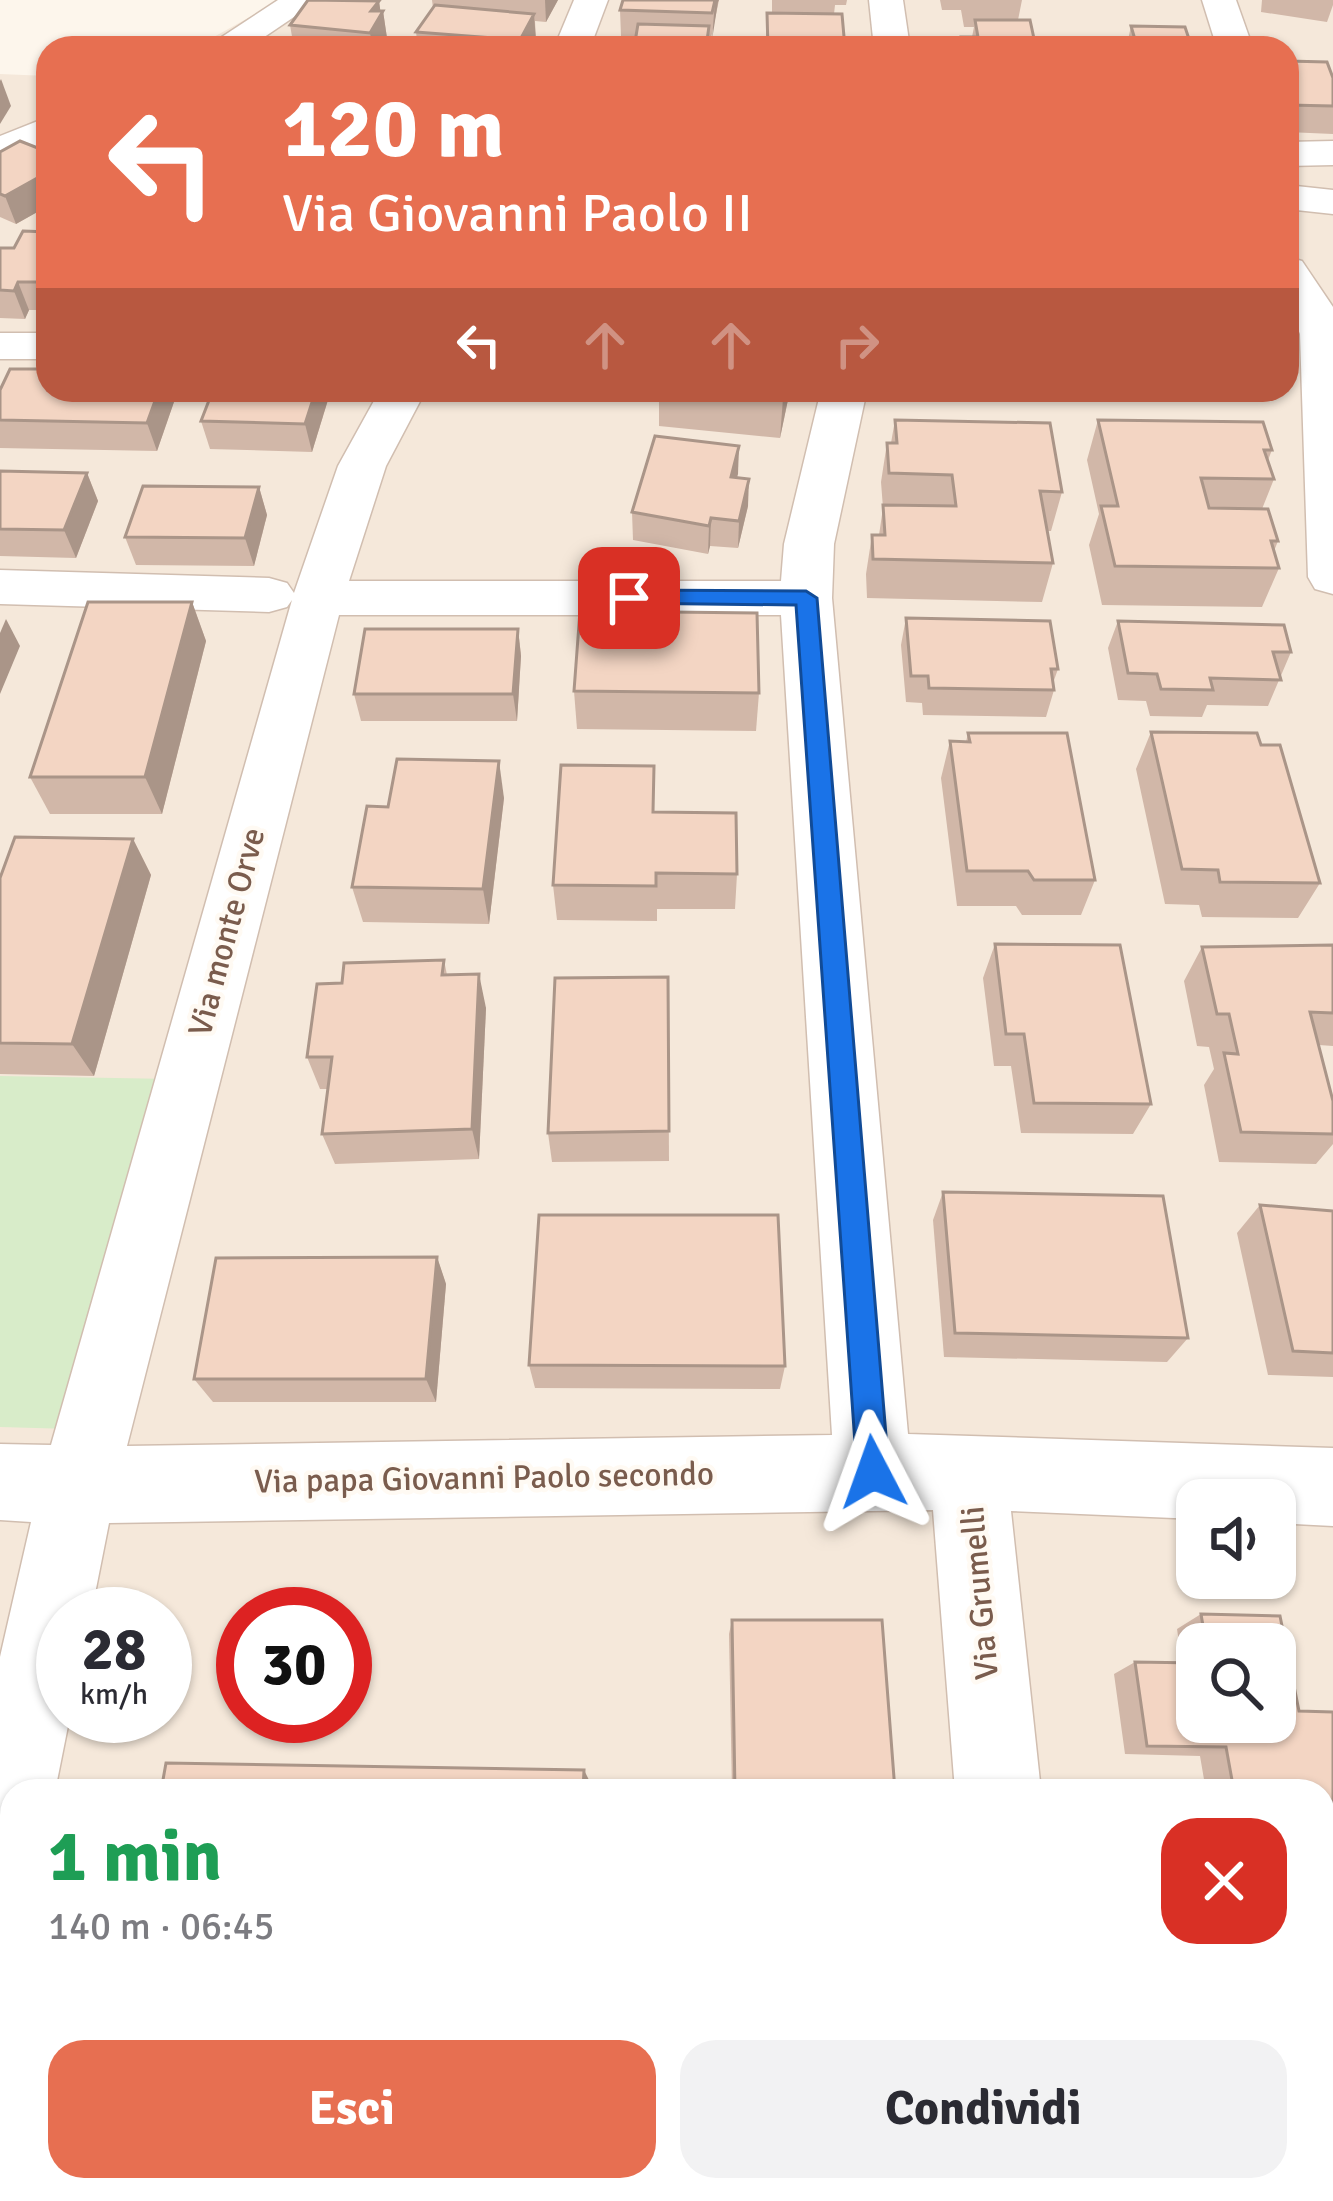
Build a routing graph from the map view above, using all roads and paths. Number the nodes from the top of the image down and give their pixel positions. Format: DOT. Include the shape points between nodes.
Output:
graph roads {
  1 [pos="302,0"];
  2 [pos="591,0"];
  3 [pos="886,0"];
  4 [pos="1219,0"];
  5 [pos="243,36"];
  6 [pos="577,36"];
  7 [pos="890,36"];
  8 [pos="1230,36"];
  9 [pos="36,134"];
  10 [pos="0,150"];
  11 [pos="1333,153"];
  12 [pos="1299,154"];
  13 [pos="1299,198"];
  14 [pos="1333,202"];
  15 [pos="1299,287"];
  16 [pos="1314,333"];
  17 [pos="0,346"];
  18 [pos="36,346"];
  19 [pos="397,402"];
  20 [pos="841,402"];
  21 [pos="1333,577"];
  22 [pos="0,587"];
  23 [pos="294,596"];
  24 [pos="806,598"];
  25 [pos="968,1471"];
  26 [pos="873,1472"];
  27 [pos="0,1482"];
  28 [pos="78,1485"];
  29 [pos="1333,1487"];
  30 [pos="15,1779"];
  31 [pos="997,1779"];
  1 -- 5 [label="street"];
  2 -- 6 [label="street"];
  3 -- 7 [label="street"];
  4 -- 8 [label="street"];
  9 -- 10 [label="street"];
  11 -- 12 [label="street"];
  13 -- 14 [label="street"];
  15 -- 16 [label="street"];
  16 -- 21 [label="street"];
  17 -- 18 [label="street"];
  19 -- 23 [label="street, Via monte Orve"];
  20 -- 24 [label="street" via="809,544"];
  22 -- 23 [label="street"];
  23 -- 24 [label="street"];
  23 -- 28 [label="street, Via monte Orve"];
  24 -- 26 [label="street"];
  25 -- 26 [label="street, Via papa Giovanni Paolo secondo"];
  25 -- 29 [label="street, Via Grumelli"];
  25 -- 31 [label="street, Via Grumelli"];
  26 -- 28 [label="street, Via papa Giovanni Paolo secondo"];
  27 -- 28 [label="street, Via papa Giovanni Paolo secondo"];
  28 -- 30 [label="street, Via monte Orve"];
}
